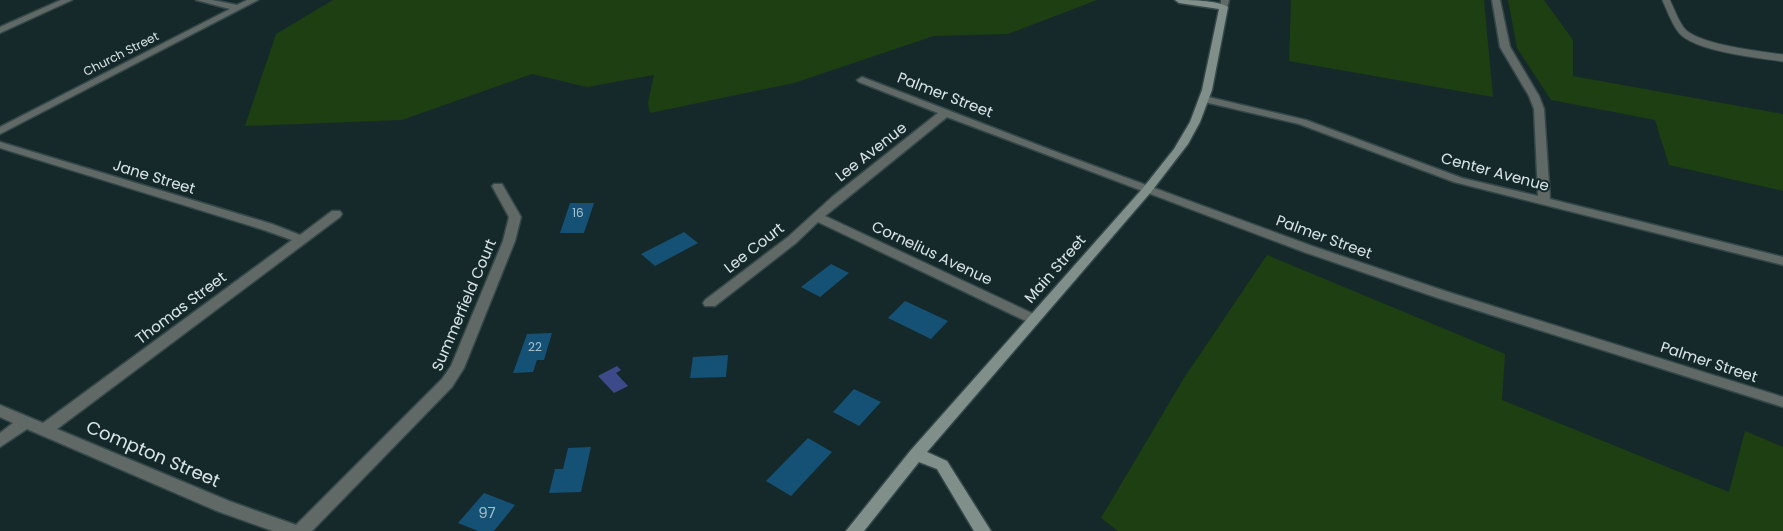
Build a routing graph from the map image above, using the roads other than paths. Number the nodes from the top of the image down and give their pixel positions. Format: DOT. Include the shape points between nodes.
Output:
graph roads {
  1 [pos="68,0"];
  2 [pos="200,0"];
  3 [pos="254,0"];
  4 [pos="1179,0"];
  5 [pos="1496,0"];
  6 [pos="1666,0"];
  7 [pos="1225,4"];
  8 [pos="238,8"];
  9 [pos="0,30"];
  10 [pos="1783,58"];
  11 [pos="862,80"];
  12 [pos="1204,99"];
  13 [pos="946,112"];
  14 [pos="2,128"];
  15 [pos="0,146"];
  16 [pos="498,186"];
  17 [pos="1147,190"];
  18 [pos="1544,201"];
  19 [pos="336,214"];
  20 [pos="817,217"];
  21 [pos="300,239"];
  22 [pos="1783,262"];
  23 [pos="710,303"];
  24 [pos="1033,319"];
  25 [pos="1783,402"];
  26 [pos="0,411"];
  27 [pos="24,423"];
  28 [pos="46,429"];
  29 [pos="0,441"];
  30 [pos="916,454"];
  31 [pos="292,531"];
  32 [pos="301,531"];
  33 [pos="854,531"];
  34 [pos="983,531"];
  1 -- 9 [label="street"];
  2 -- 8 [label="street"];
  3 -- 8 [label="street, Church Street"];
  4 -- 7 [label="street"];
  5 -- 18 [label="street" via="1505,47 1539,108"];
  6 -- 10 [label="lane" via="1682,32 1699,41"];
  7 -- 12 [label="street, Main Street"];
  8 -- 14 [label="street, Church Street"];
  11 -- 13 [label="street, Palmer Street"];
  12 -- 17 [label="street, Main Street" via="1188,136"];
  12 -- 18 [label="street, Center Avenue" via="1302,122 1445,176"];
  13 -- 17 [label="street, Palmer Street"];
  13 -- 20 [label="street, Lee Avenue"];
  15 -- 21 [label="street, Jane Street"];
  16 -- 32 [label="street, Summerfield Court" via="515,222 457,368 447,383"];
  17 -- 24 [label="street, Main Street"];
  17 -- 25 [label="street, Palmer Street" via="1443,295"];
  18 -- 22 [label="street, Center Avenue"];
  19 -- 21 [label="street, Thomas Street"];
  20 -- 23 [label="street, Lee Court"];
  20 -- 24 [label="street, Cornelius Avenue"];
  21 -- 28 [label="street, Thomas Street"];
  24 -- 30 [label="street, Main Street"];
  26 -- 27 [label="street, Compton Street"];
  27 -- 28 [label="street, Compton Street"];
  27 -- 29 [label="street"];
  28 -- 31 [label="street, Compton Street" via="223,506"];
  30 -- 33 [label="street, Main Street"];
  30 -- 34 [label="street" via="942,465"];
}
